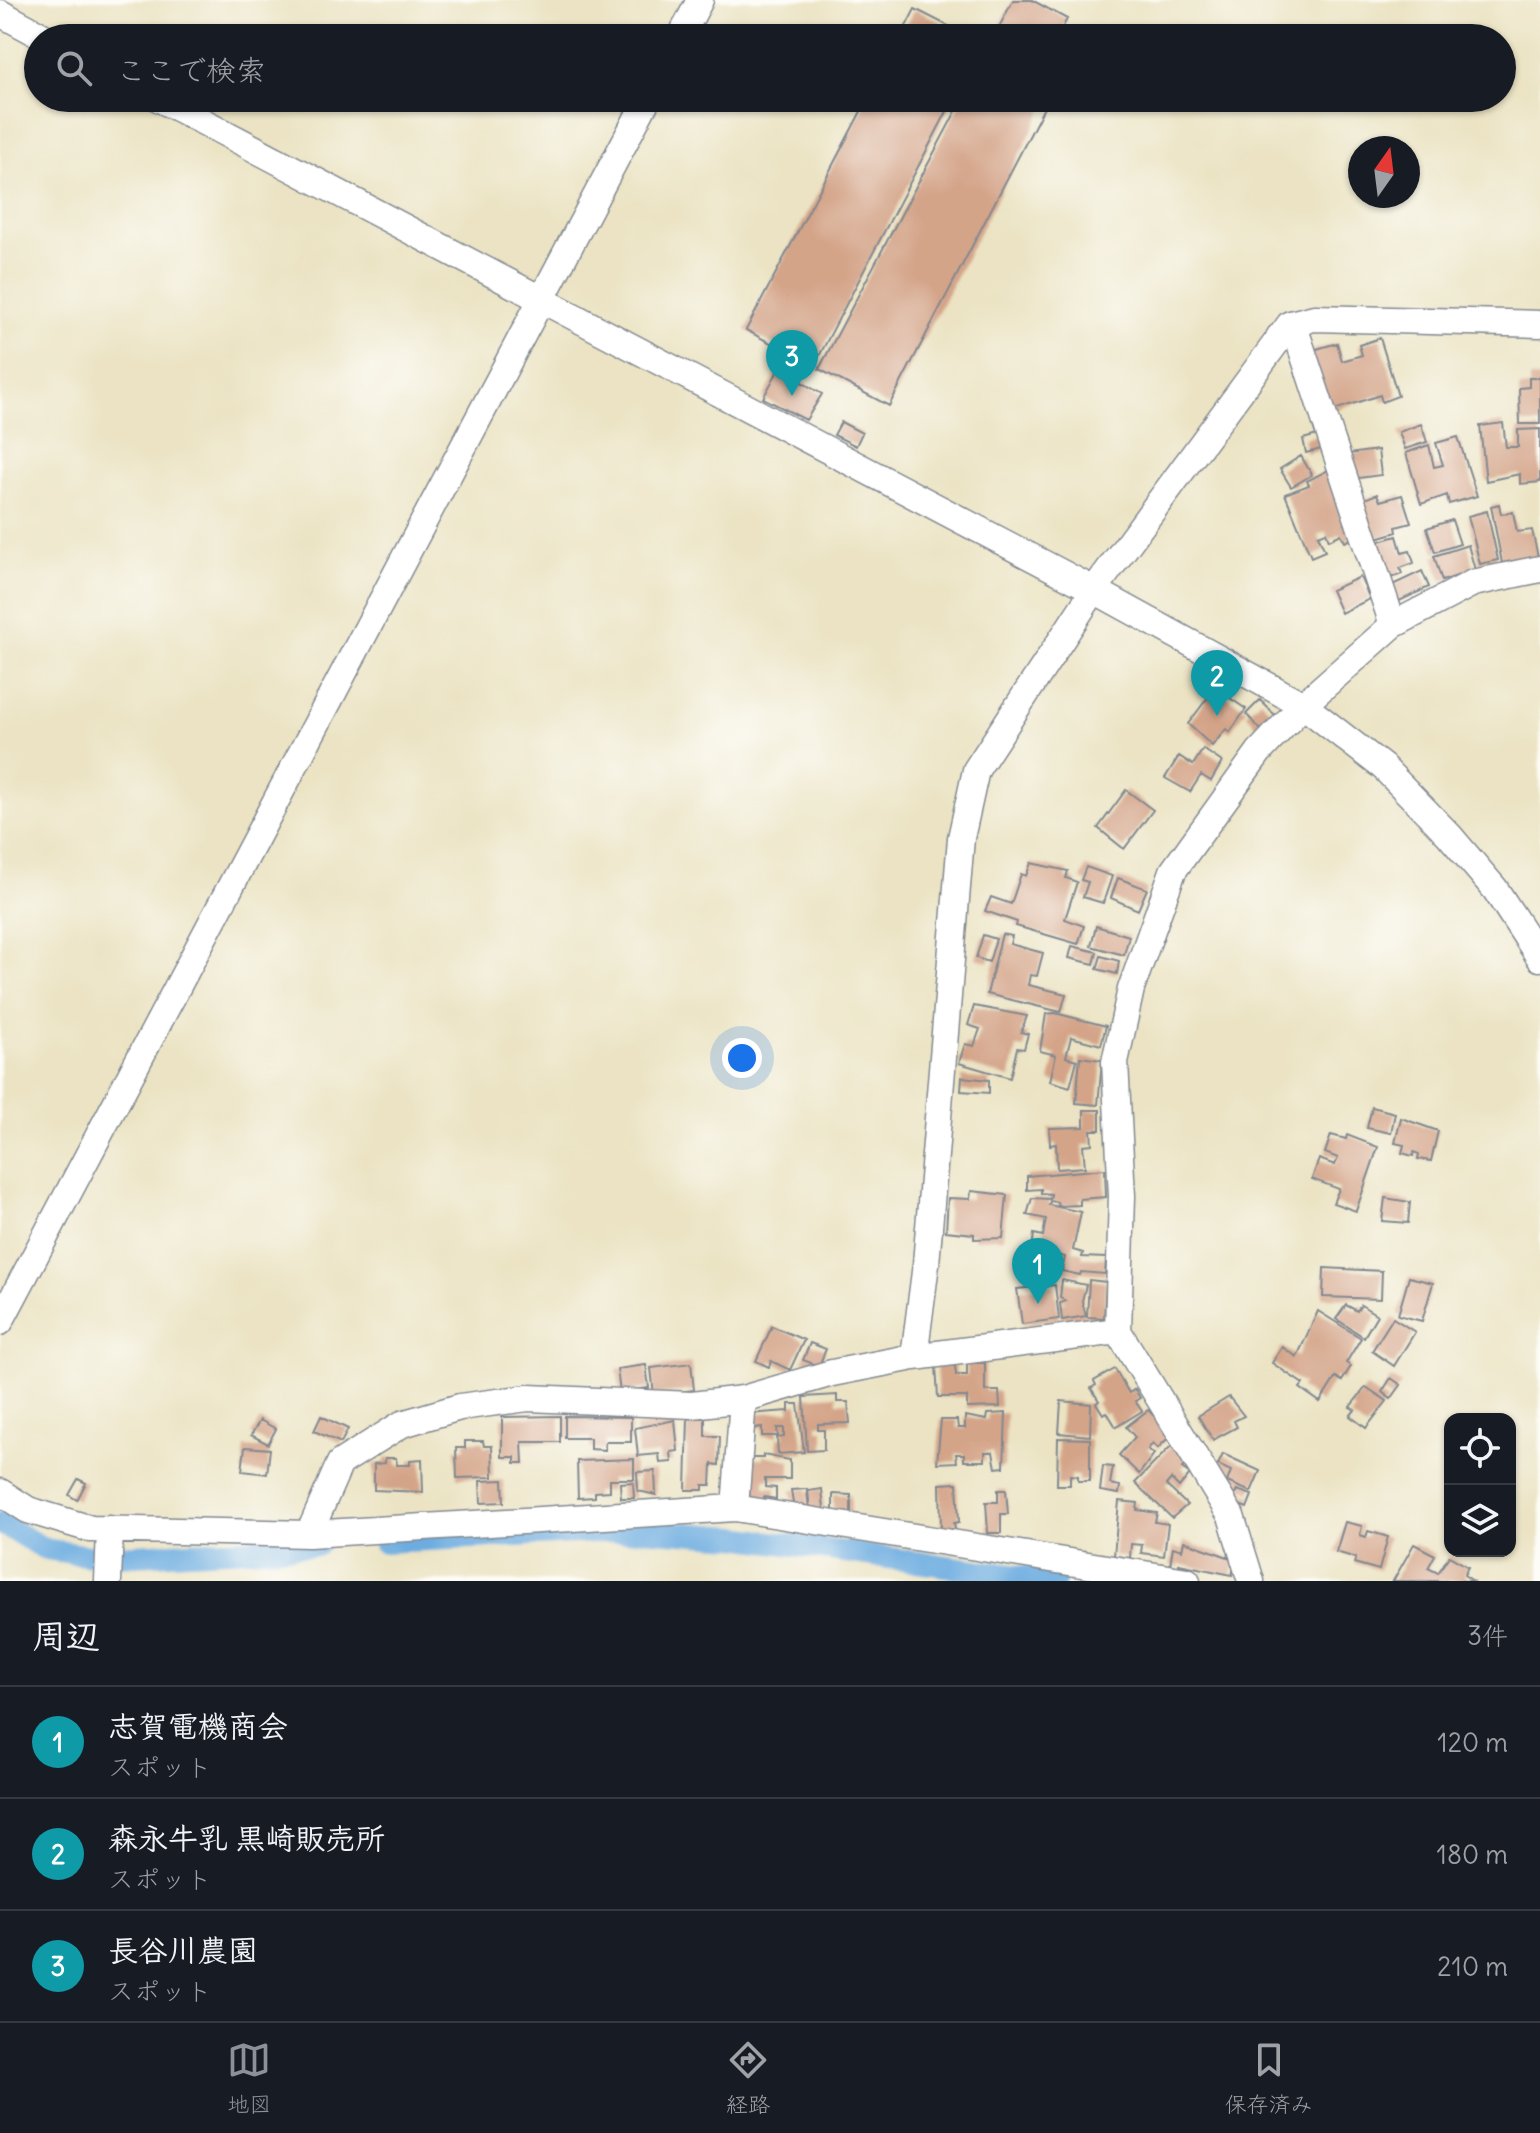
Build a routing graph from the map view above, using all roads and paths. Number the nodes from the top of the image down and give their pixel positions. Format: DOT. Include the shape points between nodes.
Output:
graph roads {
  1 [pos="700,0"];
  2 [pos="0,13"];
  3 [pos="687,24"];
  4 [pos="24,26"];
  5 [pos="184,112"];
  6 [pos="641,112"];
  7 [pos="542,301"];
  8 [pos="1540,324"];
  9 [pos="1279,337"];
  10 [pos="1540,569"];
  11 [pos="1094,590"];
  12 [pos="1393,625"];
  13 [pos="1303,705"];
  14 [pos="1540,958"];
  15 [pos="0,1322"];
  16 [pos="1118,1331"];
  17 [pos="914,1357"];
  18 [pos="743,1399"];
  19 [pos="0,1492"];
  20 [pos="735,1508"];
  21 [pos="110,1529"];
  22 [pos="309,1534"];
  23 [pos="1149,1577"];
  24 [pos="108,1581"];
  25 [pos="1187,1581"];
  26 [pos="1251,1581"];
  1 -- 3 [label="street"];
  2 -- 4 [label="street"];
  5 -- 7 [label="street"];
  6 -- 7 [label="street"];
  7 -- 11 [label="street"];
  7 -- 15 [label="street"];
  8 -- 9 [label="street" via="1314,318 1290,324"];
  9 -- 11 [label="street"];
  9 -- 12 [label="street" via="1297,335"];
  10 -- 12 [label="street" via="1473,583"];
  11 -- 13 [label="street"];
  11 -- 17 [label="street" via="976,770 961,838"];
  12 -- 13 [label="street"];
  13 -- 14 [label="street" via="1383,767 1449,835 1495,889"];
  13 -- 16 [label="street" via="1259,752 1173,871 1131,989 1115,1062 1122,1196"];
  16 -- 17 [label="street"];
  16 -- 26 [label="street" via="1231,1516"];
  17 -- 18 [label="street" via="832,1373"];
  18 -- 20 [label="street"];
  18 -- 22 [label="street" via="692,1405 528,1398 460,1407 402,1424 340,1463"];
  19 -- 21 [label="street" via="28,1510 69,1525"];
  20 -- 22 [label="street"];
  20 -- 23 [label="street"];
  21 -- 22 [label="street"];
  21 -- 24 [label="street"];
  23 -- 25 [label="street"];
}
